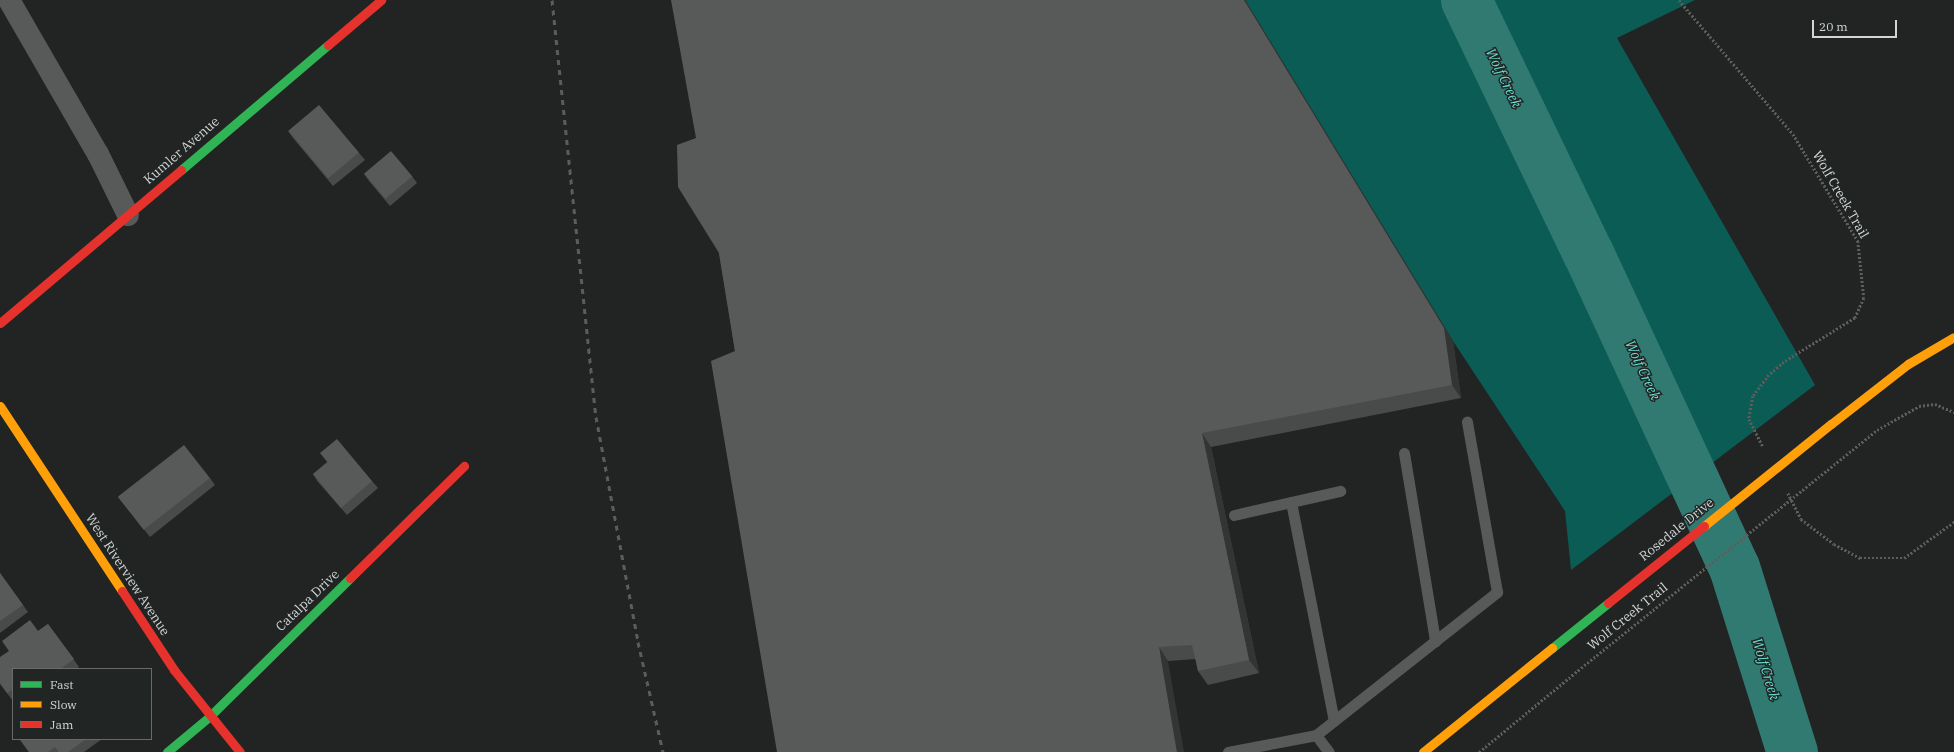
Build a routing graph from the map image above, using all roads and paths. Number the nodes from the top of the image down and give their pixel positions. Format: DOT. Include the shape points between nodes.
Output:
graph roads {
  1 [pos="9,0"];
  2 [pos="381,0"];
  3 [pos="1680,0"];
  4 [pos="128,215"];
  5 [pos="0,324"];
  6 [pos="1954,337"];
  7 [pos="0,406"];
  8 [pos="1954,412"];
  9 [pos="1467,422"];
  10 [pos="1764,449"];
  11 [pos="1404,453"];
  12 [pos="464,466"];
  13 [pos="1340,491"];
  14 [pos="1787,491"];
  15 [pos="1291,502"];
  16 [pos="1234,515"];
  17 [pos="1954,522"];
  18 [pos="1435,641"];
  19 [pos="210,716"];
  20 [pos="1334,720"];
  21 [pos="1316,735"];
  22 [pos="167,752"];
  23 [pos="240,752"];
  24 [pos="1228,752"];
  25 [pos="1329,752"];
  26 [pos="1423,752"];
  27 [pos="1479,752"];
  1 -- 4 [label="street" via="98,154"];
  2 -- 4 [label="street, Kumler Avenue"];
  3 -- 10 [label="path, Wolf Creek Trail" via="1793,134 1858,241 1864,298 1855,318 1784,362 1753,396 1749,419"];
  4 -- 5 [label="street, Kumler Avenue"];
  6 -- 26 [label="street, Rosedale Drive, bridge" via="1908,364 1831,424"];
  7 -- 19 [label="street, West Riverview Avenue" via="174,670"];
  8 -- 27 [label="path, Wolf Creek Trail, bridge" via="1935,404 1919,406 1877,430"];
  9 -- 18 [label="lane" via="1497,592"];
  11 -- 18 [label="lane"];
  12 -- 19 [label="street, Catalpa Drive"];
  13 -- 15 [label="lane"];
  14 -- 17 [label="path" via="1801,518 1834,544 1860,558 1904,558"];
  15 -- 16 [label="lane"];
  15 -- 20 [label="lane"];
  18 -- 20 [label="lane"];
  19 -- 22 [label="street, Catalpa Drive"];
  19 -- 23 [label="street, West Riverview Avenue"];
  20 -- 21 [label="lane"];
  21 -- 24 [label="lane"];
  21 -- 25 [label="lane"];
}
